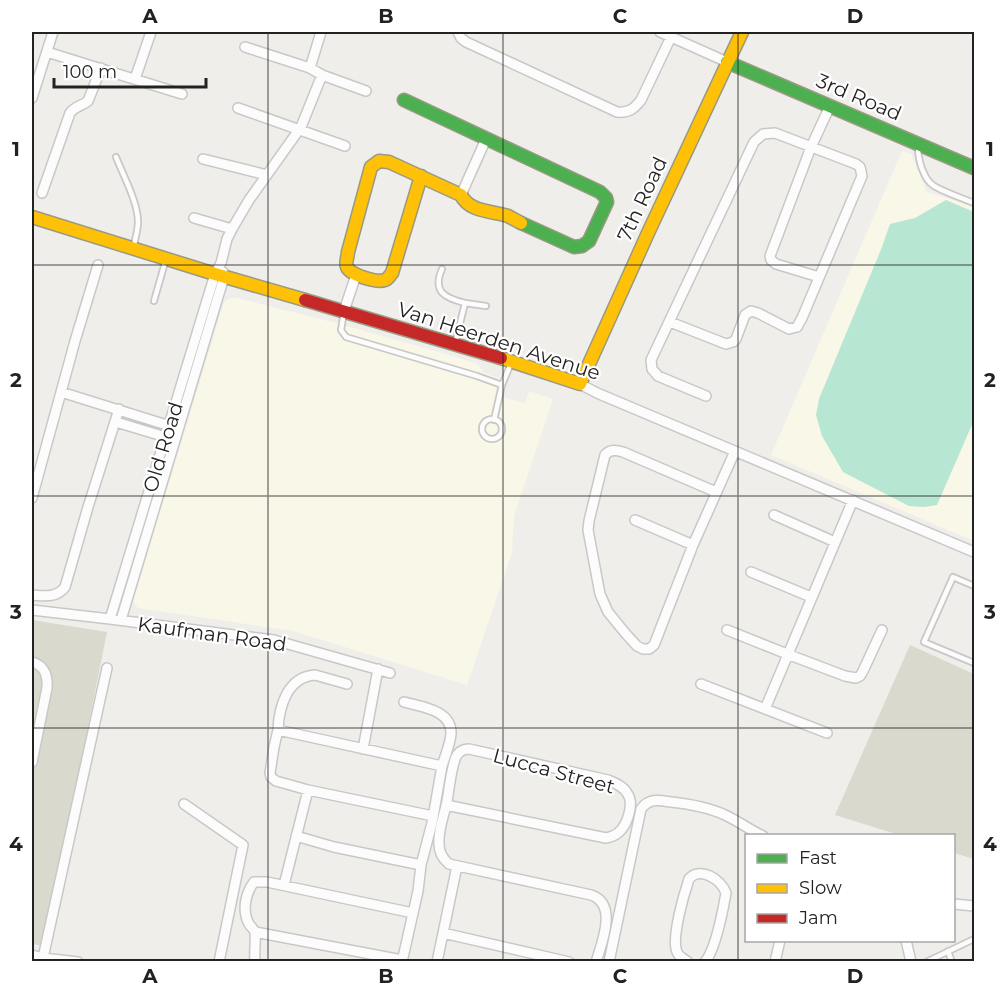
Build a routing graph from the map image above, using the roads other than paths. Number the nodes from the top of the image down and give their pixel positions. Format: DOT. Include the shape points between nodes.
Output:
graph roads {
  1 [pos="53,32"];
  2 [pos="151,32"];
  3 [pos="321,32"];
  4 [pos="458,32"];
  5 [pos="660,32"];
  6 [pos="742,32"];
  7 [pos="671,37"];
  8 [pos="245,47"];
  9 [pos="47,52"];
  10 [pos="727,62"];
  11 [pos="101,68"];
  12 [pos="310,68"];
  13 [pos="322,75"];
  14 [pos="135,79"];
  15 [pos="366,91"];
  16 [pos="182,94"];
  17 [pos="32,98"];
  18 [pos="404,100"];
  19 [pos="830,106"];
  20 [pos="238,108"];
  21 [pos="299,130"];
  22 [pos="486,139"];
  23 [pos="918,144"];
  24 [pos="345,146"];
  25 [pos="812,147"];
  26 [pos="116,157"];
  27 [pos="203,159"];
  28 [pos="975,168"];
  29 [pos="267,175"];
  30 [pos="421,176"];
  31 [pos="42,193"];
  32 [pos="461,195"];
  33 [pos="975,203"];
  34 [pos="32,217"];
  35 [pos="194,219"];
  36 [pos="232,229"];
  37 [pos="133,249"];
  38 [pos="166,259"];
  39 [pos="98,266"];
  40 [pos="442,269"];
  41 [pos="220,271"];
  42 [pos="356,275"];
  43 [pos="819,277"];
  44 [pos="154,302"];
  45 [pos="465,303"];
  46 [pos="486,306"];
  47 [pos="344,311"];
  48 [pos="670,322"];
  49 [pos="455,344"];
  50 [pos="512,361"];
  51 [pos="580,384"];
  52 [pos="502,385"];
  53 [pos="61,392"];
  54 [pos="706,396"];
  55 [pos="119,409"];
  56 [pos="494,420"];
  57 [pos="116,422"];
  58 [pos="173,427"];
  59 [pos="170,439"];
  60 [pos="735,451"];
  61 [pos="716,492"];
  62 [pos="32,498"];
  63 [pos="853,501"];
  64 [pos="774,515"];
  65 [pos="635,520"];
  66 [pos="835,542"];
  67 [pos="693,545"];
  68 [pos="975,552"];
  69 [pos="751,572"];
  70 [pos="975,586"];
  71 [pos="32,594"];
  72 [pos="812,597"];
  73 [pos="32,610"];
  74 [pos="110,619"];
  75 [pos="122,620"];
  76 [pos="727,630"];
  77 [pos="882,630"];
  78 [pos="787,654"];
  79 [pos="32,662"];
  80 [pos="975,663"];
  81 [pos="107,668"];
  82 [pos="378,669"];
  83 [pos="390,673"];
  84 [pos="347,684"];
  85 [pos="701,684"];
  86 [pos="404,702"];
  87 [pos="765,709"];
  88 [pos="278,730"];
  89 [pos="827,733"];
  90 [pos="363,748"];
  91 [pos="32,762"];
  92 [pos="442,766"];
  93 [pos="308,790"];
  94 [pos="184,804"];
  95 [pos="446,805"];
  96 [pos="433,816"];
  97 [pos="759,834"];
  98 [pos="296,836"];
  99 [pos="421,865"];
  100 [pos="457,866"];
  101 [pos="284,885"];
  102 [pos="955,903"];
  103 [pos="975,906"];
  104 [pos="413,913"];
  105 [pos="255,932"];
  106 [pos="443,933"];
  107 [pos="975,939"];
  108 [pos="780,942"];
  109 [pos="906,942"];
  110 [pos="948,951"];
  111 [pos="32,955"];
  112 [pos="43,958"];
  113 [pos="402,961"];
  114 [pos="78,962"];
  115 [pos="219,962"];
  116 [pos="255,962"];
  117 [pos="437,962"];
  118 [pos="570,962"];
  119 [pos="596,962"];
  120 [pos="609,962"];
  121 [pos="688,962"];
  122 [pos="705,962"];
  123 [pos="775,962"];
  124 [pos="911,962"];
  125 [pos="926,962"];
  126 [pos="952,962"];
  1 -- 9 [label="street"];
  2 -- 14 [label="street"];
  3 -- 12 [label="street"];
  4 -- 7 [label="street" via="466,42 624,113 641,99"];
  5 -- 7 [label="street"];
  6 -- 10 [label="street, 7th Road"];
  7 -- 10 [label="street"];
  8 -- 12 [label="street"];
  9 -- 11 [label="street"];
  9 -- 17 [label="street"];
  10 -- 19 [label="street, 3rd Road"];
  10 -- 51 [label="street, 7th Road"];
  11 -- 14 [label="street"];
  11 -- 31 [label="street" via="88,101 70,113"];
  12 -- 13 [label="street"];
  13 -- 15 [label="street"];
  13 -- 21 [label="street, Old Road"];
  14 -- 16 [label="street"];
  18 -- 22 [label="street"];
  19 -- 23 [label="street, 3rd Road"];
  19 -- 25 [label="street"];
  20 -- 21 [label="street"];
  21 -- 24 [label="street"];
  21 -- 29 [label="street, Old Road"];
  22 -- 32 [label="street"];
  22 -- 32 [label="street" via="600,192 606,198 606,206 589,242 574,247 507,216 476,208"];
  23 -- 28 [label="street, 3rd Road"];
  23 -- 33 [label="lane" via="924,173 933,185"];
  25 -- 43 [label="street" via="856,164 862,176"];
  25 -- 43 [label="street" via="770,258 776,264"];
  25 -- 48 [label="street" via="775,133 763,134 754,142"];
  26 -- 37 [label="lane" via="138,216"];
  27 -- 29 [label="street"];
  29 -- 36 [label="street, Old Road"];
  30 -- 32 [label="street"];
  30 -- 42 [label="street" via="392,273 381,280"];
  30 -- 42 [label="street" via="389,162 376,162 371,167 347,260 348,270"];
  34 -- 37 [label="street, Van Heerden Avenue"];
  35 -- 36 [label="street"];
  36 -- 41 [label="street, Old Road"];
  37 -- 38 [label="street, Van Heerden Avenue"];
  38 -- 41 [label="street, Van Heerden Avenue"];
  38 -- 44 [label="lane"];
  39 -- 53 [label="street"];
  40 -- 45 [label="lane" via="439,289 447,297"];
  41 -- 47 [label="street, Van Heerden Avenue"];
  41 -- 58 [label="street, Old Road"];
  42 -- 47 [label="street"];
  43 -- 48 [label="street" via="802,318 792,329 751,311 745,315 736,339 726,344"];
  45 -- 46 [label="lane"];
  45 -- 49 [label="lane"];
  47 -- 49 [label="street, Van Heerden Avenue"];
  47 -- 52 [label="lane" via="340,330 346,337"];
  48 -- 54 [label="street" via="651,360 652,369 658,376"];
  49 -- 50 [label="street, Van Heerden Avenue"];
  50 -- 51 [label="street, Van Heerden Avenue"];
  50 -- 52 [label="lane"];
  51 -- 60 [label="street, Van Heerden Avenue"];
  52 -- 56 [label="lane"];
  53 -- 55 [label="street"];
  53 -- 62 [label="street"];
  55 -- 57 [label="street"];
  55 -- 58 [label="street"];
  56 -- 56 [label="lane" via="500,424 501,432 497,438 489,439 482,427"];
  57 -- 59 [label="street"];
  57 -- 71 [label="street" via="65,587 51,596"];
  58 -- 59 [label="street, Old Road"];
  59 -- 74 [label="street, Old Road"];
  59 -- 75 [label="street, Old Road"];
  60 -- 61 [label="street"];
  60 -- 63 [label="street, Van Heerden Avenue"];
  61 -- 67 [label="street"];
  61 -- 67 [label="street" via="617,450 605,455 588,530 595,569 608,612 641,648 654,645"];
  63 -- 66 [label="street"];
  63 -- 68 [label="street, Van Heerden Avenue"];
  64 -- 66 [label="street"];
  65 -- 67 [label="street"];
  66 -- 72 [label="street"];
  69 -- 72 [label="street"];
  70 -- 80 [label="lane" via="953,577 924,642"];
  72 -- 78 [label="street"];
  73 -- 74 [label="street, Kaufman Road"];
  74 -- 75 [label="street, Kaufman Road"];
  75 -- 82 [label="street, Kaufman Road" via="274,640"];
  76 -- 78 [label="street"];
  77 -- 78 [label="street" via="856,678"];
  78 -- 87 [label="street"];
  79 -- 91 [label="street" via="46,672 48,679"];
  81 -- 112 [label="street"];
  82 -- 83 [label="street, Kaufman Road"];
  82 -- 90 [label="street"];
  84 -- 88 [label="street" via="315,675 296,682 284,698"];
  85 -- 87 [label="street"];
  86 -- 92 [label="street" via="439,712 449,722 451,732"];
  87 -- 89 [label="street"];
  88 -- 90 [label="street"];
  88 -- 93 [label="street" via="270,775 276,781"];
  90 -- 92 [label="street"];
  92 -- 96 [label="street"];
  93 -- 96 [label="street"];
  93 -- 98 [label="street"];
  94 -- 115 [label="street" via="243,845"];
  95 -- 95 [label="street, Lucca Street" via="456,757 469,749 608,780 630,798 624,826 606,838"];
  95 -- 100 [label="street" via="439,847 447,863"];
  96 -- 99 [label="street"];
  97 -- 120 [label="street" via="707,808 658,800 646,803 641,809"];
  98 -- 99 [label="street"];
  98 -- 101 [label="street"];
  99 -- 104 [label="street"];
  100 -- 106 [label="street"];
  100 -- 119 [label="street" via="596,896 607,914"];
  101 -- 104 [label="street"];
  101 -- 105 [label="street" via="262,881 251,886 246,915"];
  102 -- 103 [label="street"];
  104 -- 113 [label="street"];
  105 -- 113 [label="street"];
  105 -- 116 [label="street"];
  106 -- 117 [label="street"];
  106 -- 118 [label="street"];
  107 -- 110 [label="lane"];
  108 -- 123 [label="street"];
  109 -- 124 [label="street"];
  110 -- 125 [label="lane"];
  110 -- 126 [label="lane"];
  111 -- 112 [label="street"];
  112 -- 114 [label="street"];
  121 -- 122 [label="street" via="680,957 675,944 689,879 698,873 718,881 726,892 713,946"];
}
